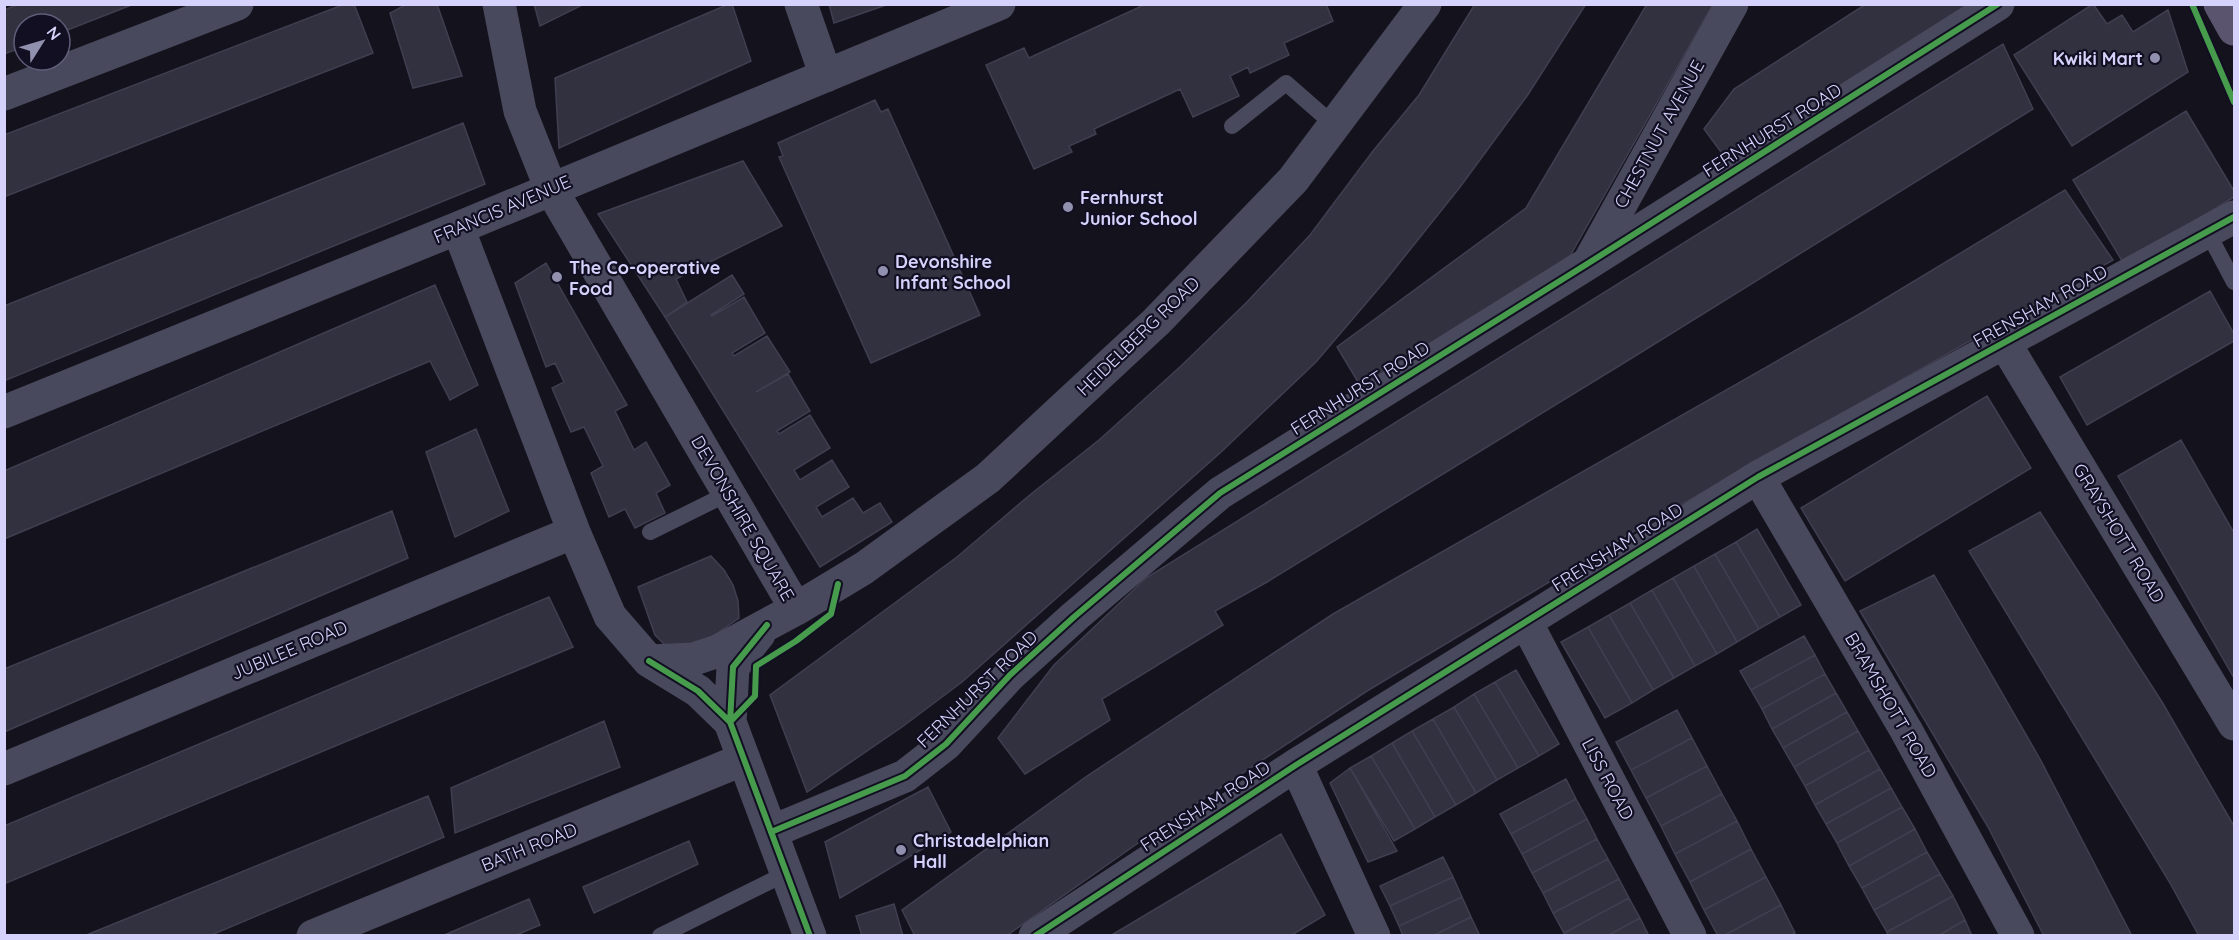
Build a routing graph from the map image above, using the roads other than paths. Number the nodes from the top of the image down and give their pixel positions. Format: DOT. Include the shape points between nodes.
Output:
graph roads {
  1 [pos="237,4"];
  2 [pos="499,4"];
  3 [pos="801,4"];
  4 [pos="999,4"];
  5 [pos="1425,4"];
  6 [pos="1732,4"];
  7 [pos="1998,4"];
  8 [pos="2220,4"];
  9 [pos="2235,29"];
  10 [pos="826,76"];
  11 [pos="4,94"];
  12 [pos="1334,125"];
  13 [pos="1232,126"];
  14 [pos="551,189"];
  15 [pos="2221,224"];
  16 [pos="458,228"];
  17 [pos="1587,264"];
  18 [pos="2235,282"];
  19 [pos="2004,342"];
  20 [pos="4,412"];
  21 [pos="1758,477"];
  22 [pos="729,493"];
  23 [pos="574,532"];
  24 [pos="650,532"];
  25 [pos="796,609"];
  26 [pos="1526,622"];
  27 [pos="767,625"];
  28 [pos="649,662"];
  29 [pos="730,722"];
  30 [pos="2235,724"];
  31 [pos="744,759"];
  32 [pos="1296,765"];
  33 [pos="4,769"];
  34 [pos="771,832"];
  35 [pos="787,873"];
  36 [pos="1070,925"];
  37 [pos="313,936"];
  38 [pos="660,936"];
  39 [pos="810,936"];
  40 [pos="1035,936"];
  41 [pos="1374,936"];
  42 [pos="1690,936"];
  43 [pos="2018,936"];
  1 -- 11 [label="street"];
  2 -- 14 [label="street, DEVONSHIRE SQUARE" via="520,111"];
  3 -- 10 [label="street"];
  4 -- 10 [label="street, FRANCIS AVENUE"];
  5 -- 12 [label="street, HEIDELBERG ROAD"];
  6 -- 17 [label="street, CHESTNUT AVENUE"];
  7 -- 17 [label="street, FERNHURST ROAD"];
  8 -- 9 [label="main road"];
  10 -- 14 [label="street, FRANCIS AVENUE"];
  12 -- 13 [label="lane" via="1286,83"];
  12 -- 25 [label="street, HEIDELBERG ROAD" via="1293,180 1156,322 988,478 864,568"];
  14 -- 16 [label="street, FRANCIS AVENUE"];
  14 -- 22 [label="street, DEVONSHIRE SQUARE"];
  15 -- 18 [label="lane"];
  15 -- 19 [label="street, FRENSHAM ROAD"];
  16 -- 20 [label="street, FRANCIS AVENUE"];
  16 -- 23 [label="street"];
  17 -- 34 [label="street, FERNHURST ROAD" via="1220,493 1074,617 1010,675 946,744 904,776"];
  19 -- 21 [label="street, FRENSHAM ROAD"];
  19 -- 30 [label="street, GRAYSHOTT ROAD"];
  21 -- 26 [label="street, FRENSHAM ROAD"];
  21 -- 43 [label="street, BRAMSHOTT ROAD" via="1906,730"];
  22 -- 24 [label="lane"];
  22 -- 25 [label="street, DEVONSHIRE SQUARE"];
  23 -- 28 [label="street" via="610,616"];
  23 -- 33 [label="street, JUBILEE ROAD"];
  25 -- 27 [label="street, DEVONSHIRE SQUARE"];
  26 -- 32 [label="street, FRENSHAM ROAD"];
  26 -- 42 [label="street, LISS ROAD"];
  27 -- 28 [label="street, DEVONSHIRE SQUARE" via="694,659"];
  27 -- 29 [label="street" via="733,667"];
  28 -- 29 [label="street" via="698,691"];
  29 -- 31 [label="street"];
  31 -- 34 [label="street"];
  31 -- 37 [label="street, BATH ROAD"];
  32 -- 36 [label="street, FRENSHAM ROAD"];
  32 -- 41 [label="street"];
  34 -- 35 [label="street"];
  35 -- 38 [label="lane"];
  35 -- 39 [label="street"];
  36 -- 40 [label="street, FRENSHAM ROAD"];
}
